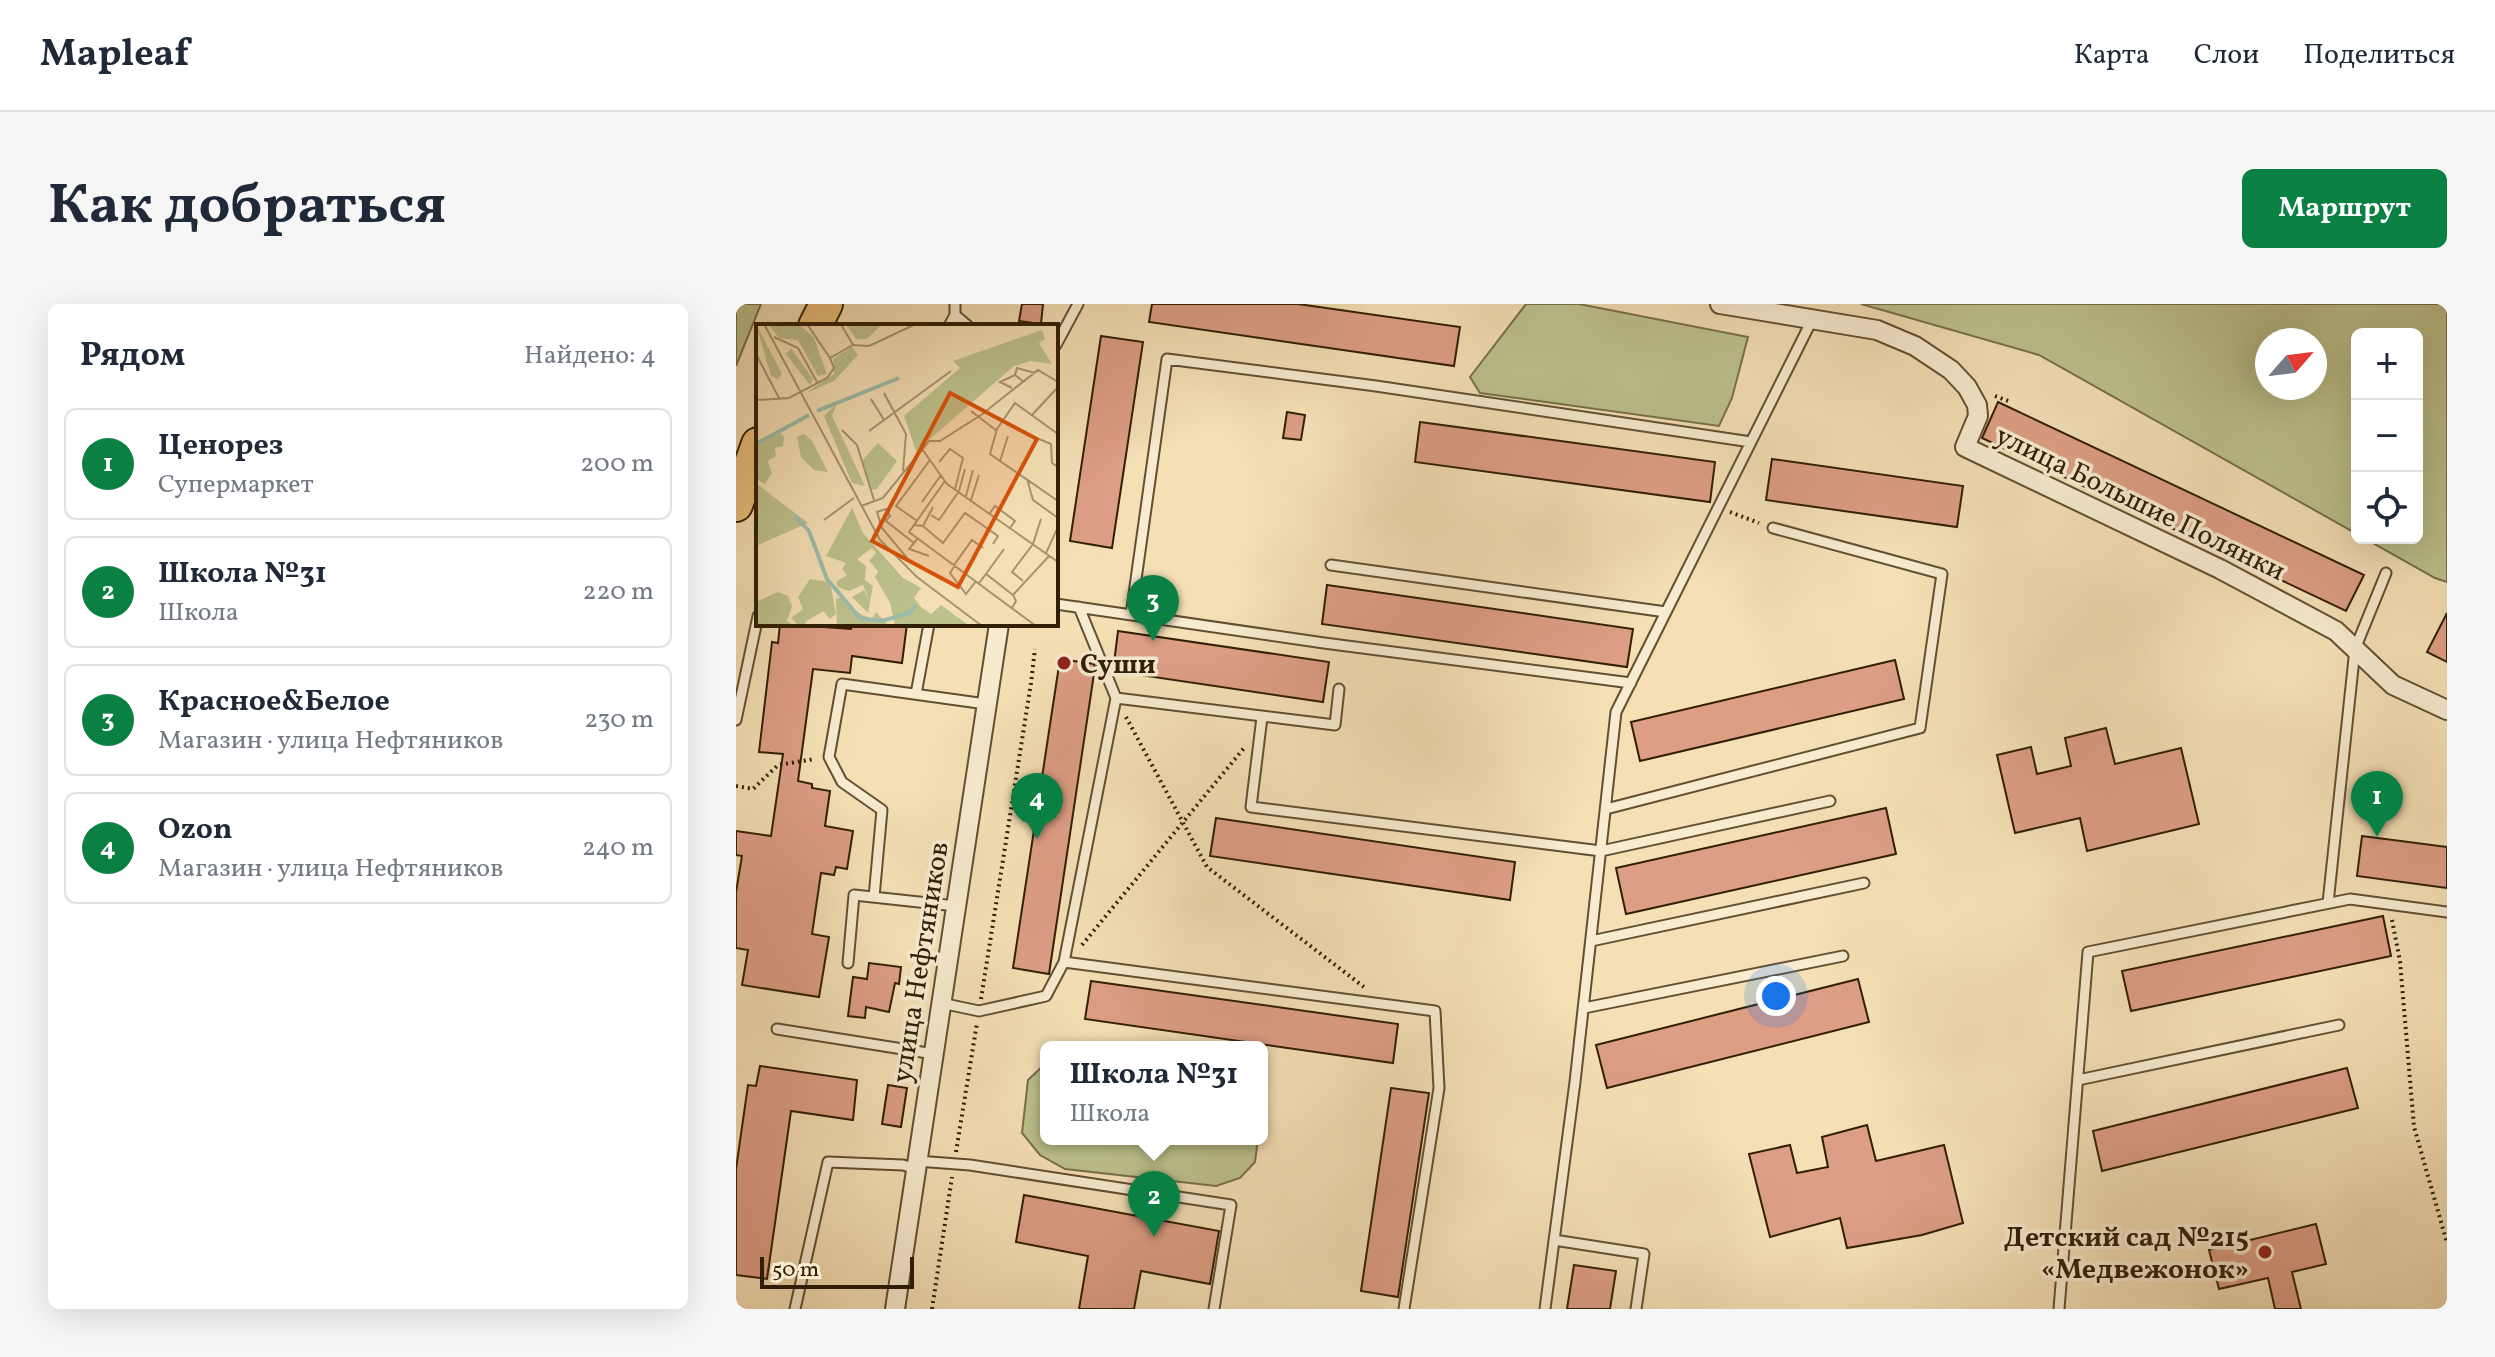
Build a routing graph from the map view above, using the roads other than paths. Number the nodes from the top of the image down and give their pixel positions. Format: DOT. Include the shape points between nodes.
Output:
graph roads {
  1 [pos="826,304"];
  2 [pos="955,304"];
  3 [pos="1078,304"];
  4 [pos="1720,304"];
  5 [pos="955,315"];
  6 [pos="1812,320"];
  7 [pos="816,324"];
  8 [pos="950,324"];
  9 [pos="966,324"];
  10 [pos="1058,341"];
  11 [pos="1751,442"];
  12 [pos="756,450"];
  13 [pos="736,505"];
  14 [pos="1773,528"];
  15 [pos="1331,565"];
  16 [pos="2386,573"];
  17 [pos="1058,604"];
  18 [pos="1079,607"];
  19 [pos="1666,612"];
  20 [pos="1131,615"];
  21 [pos="756,625"];
  22 [pos="929,626"];
  23 [pos="999,626"];
  24 [pos="2355,649"];
  25 [pos="1631,683"];
  26 [pos="1339,689"];
  27 [pos="916,694"];
  28 [pos="1116,698"];
  29 [pos="986,704"];
  30 [pos="2447,710"];
  31 [pos="1262,717"];
  32 [pos="736,720"];
  33 [pos="1830,801"];
  34 [pos="1606,809"];
  35 [pos="1601,851"];
  36 [pos="1864,883"];
  37 [pos="874,897"];
  38 [pos="2328,903"];
  39 [pos="956,906"];
  40 [pos="2447,912"];
  41 [pos="1591,941"];
  42 [pos="1843,956"];
  43 [pos="1064,962"];
  44 [pos="848,963"];
  45 [pos="941,1003"];
  46 [pos="1584,1008"];
  47 [pos="2339,1025"];
  48 [pos="777,1029"];
  49 [pos="934,1054"];
  50 [pos="2078,1080"];
  51 [pos="917,1165"];
  52 [pos="1554,1240"];
  53 [pos="795,1309"];
  54 [pos="895,1309"];
  55 [pos="1214,1309"];
  56 [pos="1404,1309"];
  57 [pos="1545,1309"];
  58 [pos="1636,1309"];
  59 [pos="2059,1309"];
  1 -- 7 [label="highway"];
  2 -- 5 [label="lane"];
  3 -- 10 [label="lane"];
  4 -- 6 [label="street, улица Большие Полянки"];
  5 -- 8 [label="lane"];
  5 -- 9 [label="lane"];
  6 -- 11 [label="lane"];
  6 -- 24 [label="street, улица Большие Полянки" via="1877,330 1915,346 1951,370 1977,405 1965,447 2220,569 2336,631"];
  11 -- 19 [label="lane"];
  11 -- 20 [label="lane" via="1167,359"];
  12 -- 13 [label="highway"];
  14 -- 34 [label="lane" via="1942,574 1920,728"];
  15 -- 19 [label="lane"];
  16 -- 24 [label="lane"];
  17 -- 18 [label="lane"];
  18 -- 20 [label="lane"];
  18 -- 28 [label="lane"];
  19 -- 25 [label="lane"];
  20 -- 25 [label="lane"];
  21 -- 32 [label="lane"];
  22 -- 27 [label="lane"];
  23 -- 29 [label="street, улица Нефтяников"];
  24 -- 30 [label="street, улица Большие Полянки" via="2393,685"];
  24 -- 38 [label="lane"];
  25 -- 34 [label="lane" via="1616,712"];
  26 -- 31 [label="lane" via="1335,725"];
  27 -- 29 [label="lane"];
  27 -- 37 [label="lane" via="842,684 829,757 842,782 882,810"];
  28 -- 31 [label="lane"];
  28 -- 43 [label="lane"];
  29 -- 39 [label="street, улица Нефтяников"];
  31 -- 35 [label="lane" via="1251,807"];
  33 -- 35 [label="lane"];
  34 -- 35 [label="lane"];
  35 -- 41 [label="lane"];
  36 -- 41 [label="lane"];
  37 -- 39 [label="lane"];
  37 -- 44 [label="lane" via="854,895"];
  38 -- 40 [label="lane" via="2350,899"];
  38 -- 50 [label="lane" via="2088,952"];
  39 -- 45 [label="street, улица Нефтяников"];
  41 -- 46 [label="lane"];
  42 -- 46 [label="lane"];
  43 -- 45 [label="lane" via="1046,996 979,1011"];
  43 -- 56 [label="lane" via="1435,1011 1439,1088"];
  45 -- 49 [label="street, улица Нефтяников"];
  46 -- 52 [label="lane"];
  47 -- 50 [label="lane"];
  48 -- 49 [label="lane"];
  49 -- 51 [label="street, улица Нефтяников"];
  50 -- 59 [label="lane"];
  51 -- 53 [label="lane" via="828,1162"];
  51 -- 54 [label="street, улица Нефтяников"];
  51 -- 55 [label="lane" via="970,1165 1231,1205"];
  52 -- 57 [label="lane"];
  52 -- 58 [label="lane" via="1644,1254"];
}
